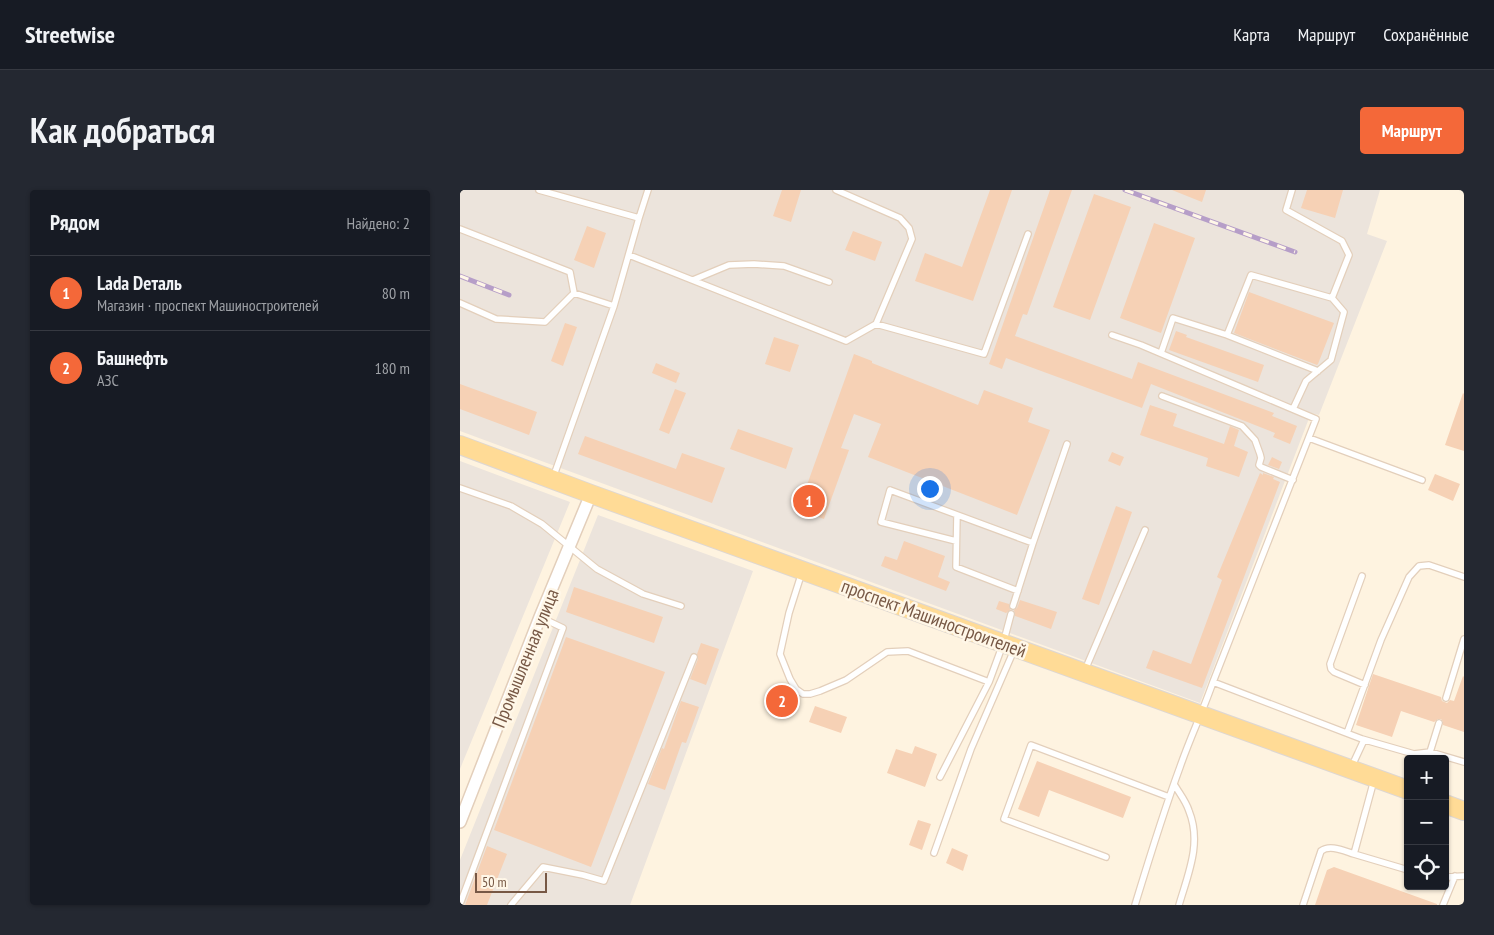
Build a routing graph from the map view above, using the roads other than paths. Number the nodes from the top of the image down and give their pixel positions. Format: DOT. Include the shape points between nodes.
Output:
graph roads {
  1 [pos="538,190"];
  2 [pos="648,190"];
  3 [pos="836,190"];
  4 [pos="1292,190"];
  5 [pos="639,218"];
  6 [pos="460,229"];
  7 [pos="1028,234"];
  8 [pos="629,255"];
  9 [pos="693,280"];
  10 [pos="829,282"];
  11 [pos="574,292"];
  12 [pos="1332,298"];
  13 [pos="460,303"];
  14 [pos="614,306"];
  15 [pos="876,324"];
  16 [pos="1112,335"];
  17 [pos="1227,335"];
  18 [pos="1161,353"];
  19 [pos="1318,370"];
  20 [pos="1162,396"];
  21 [pos="1293,409"];
  22 [pos="1309,438"];
  23 [pos="1067,444"];
  24 [pos="460,445"];
  25 [pos="552,480"];
  26 [pos="1293,480"];
  27 [pos="1422,480"];
  28 [pos="460,488"];
  29 [pos="590,494"];
  30 [pos="957,515"];
  31 [pos="1145,530"];
  32 [pos="956,541"];
  33 [pos="1033,543"];
  34 [pos="570,547"];
  35 [pos="803,570"];
  36 [pos="1362,576"];
  37 [pos="1464,577"];
  38 [pos="1018,591"];
  39 [pos="682,606"];
  40 [pos="1013,606"];
  41 [pos="1011,614"];
  42 [pos="540,617"];
  43 [pos="1464,639"];
  44 [pos="1009,646"];
  45 [pos="694,657"];
  46 [pos="1084,672"];
  47 [pos="989,682"];
  48 [pos="1213,682"];
  49 [pos="1365,684"];
  50 [pos="1446,698"];
  51 [pos="1201,716"];
  52 [pos="1439,723"];
  53 [pos="1346,733"];
  54 [pos="1364,740"];
  55 [pos="1430,752"];
  56 [pos="1464,762"];
  57 [pos="1350,770"];
  58 [pos="940,778"];
  59 [pos="1375,778"];
  60 [pos="1174,784"];
  61 [pos="1404,789"];
  62 [pos="1169,797"];
  63 [pos="1449,805"];
  64 [pos="1464,811"];
  65 [pos="460,822"];
  66 [pos="934,853"];
  67 [pos="1354,854"];
  68 [pos="1106,857"];
  69 [pos="1404,869"];
  70 [pos="1455,876"];
  71 [pos="1464,876"];
  72 [pos="1449,877"];
  73 [pos="460,904"];
  74 [pos="511,905"];
  75 [pos="1135,905"];
  76 [pos="1179,905"];
  77 [pos="1303,905"];
  78 [pos="1443,905"];
  1 -- 5 [label="lane"];
  2 -- 5 [label="lane"];
  3 -- 15 [label="lane" via="900,218 909,228 912,240"];
  4 -- 12 [label="lane" via="1286,210 1342,241 1349,255"];
  5 -- 8 [label="lane"];
  6 -- 11 [label="lane" via="570,272"];
  7 -- 15 [label="lane" via="984,354"];
  8 -- 9 [label="lane"];
  8 -- 14 [label="lane"];
  9 -- 10 [label="lane" via="729,265 754,264 784,266"];
  9 -- 15 [label="lane" via="846,341"];
  11 -- 13 [label="lane" via="545,322 496,319"];
  11 -- 14 [label="lane"];
  12 -- 17 [label="lane" via="1251,275"];
  12 -- 19 [label="lane" via="1344,312 1331,360"];
  14 -- 25 [label="lane"];
  16 -- 18 [label="lane"];
  17 -- 18 [label="lane" via="1173,318"];
  17 -- 19 [label="lane"];
  18 -- 21 [label="lane"];
  19 -- 21 [label="lane" via="1306,381"];
  20 -- 26 [label="lane" via="1242,426 1255,440 1261,458 1259,465"];
  21 -- 22 [label="lane" via="1316,419"];
  22 -- 26 [label="lane"];
  22 -- 27 [label="lane"];
  23 -- 33 [label="lane"];
  24 -- 25 [label="main road, проспект Машиностроителей"];
  25 -- 29 [label="main road, проспект Машиностроителей"];
  26 -- 48 [label="lane"];
  28 -- 34 [label="lane" via="511,506 542,524"];
  29 -- 34 [label="street, Промышленная улица"];
  29 -- 35 [label="main road, проспект Машиностроителей"];
  30 -- 32 [label="lane"];
  30 -- 32 [label="lane" via="890,490 881,522"];
  30 -- 33 [label="lane"];
  31 -- 46 [label="lane"];
  32 -- 38 [label="lane" via="956,567"];
  33 -- 38 [label="lane"];
  34 -- 39 [label="lane" via="597,569 643,594"];
  34 -- 42 [label="street, Промышленная улица"];
  35 -- 44 [label="main road, проспект Машиностроителей"];
  35 -- 47 [label="lane" via="780,654 790,679 803,694 846,680 888,652 908,651"];
  36 -- 49 [label="lane" via="1330,664 1334,672"];
  37 -- 49 [label="lane" via="1429,565 1419,566 1409,577"];
  38 -- 40 [label="lane"];
  41 -- 44 [label="lane"];
  42 -- 65 [label="street, Промышленная улица"];
  42 -- 73 [label="lane" via="563,628"];
  43 -- 50 [label="lane"];
  44 -- 46 [label="main road, проспект Машиностроителей"];
  44 -- 47 [label="lane"];
  44 -- 66 [label="lane"];
  45 -- 74 [label="lane" via="604,881 543,868"];
  46 -- 51 [label="main road, проспект Машиностроителей"];
  47 -- 58 [label="lane"];
  48 -- 51 [label="lane"];
  48 -- 53 [label="lane"];
  49 -- 53 [label="lane"];
  51 -- 57 [label="main road, проспект Машиностроителей"];
  51 -- 60 [label="lane"];
  52 -- 55 [label="lane"];
  53 -- 54 [label="lane"];
  54 -- 55 [label="lane" via="1414,754"];
  54 -- 57 [label="lane"];
  55 -- 56 [label="lane"];
  57 -- 59 [label="main road, проспект Машиностроителей"];
  59 -- 61 [label="main road, проспект Машиностроителей"];
  59 -- 67 [label="lane"];
  60 -- 62 [label="lane"];
  60 -- 76 [label="lane" via="1189,810 1195,836"];
  62 -- 68 [label="lane" via="1031,745 1004,819"];
  62 -- 75 [label="lane"];
  63 -- 64 [label="main road"];
  67 -- 69 [label="lane"];
  67 -- 77 [label="lane" via="1334,848 1321,851"];
  70 -- 71 [label="lane"];
  70 -- 72 [label="lane"];
  70 -- 78 [label="lane"];
}
